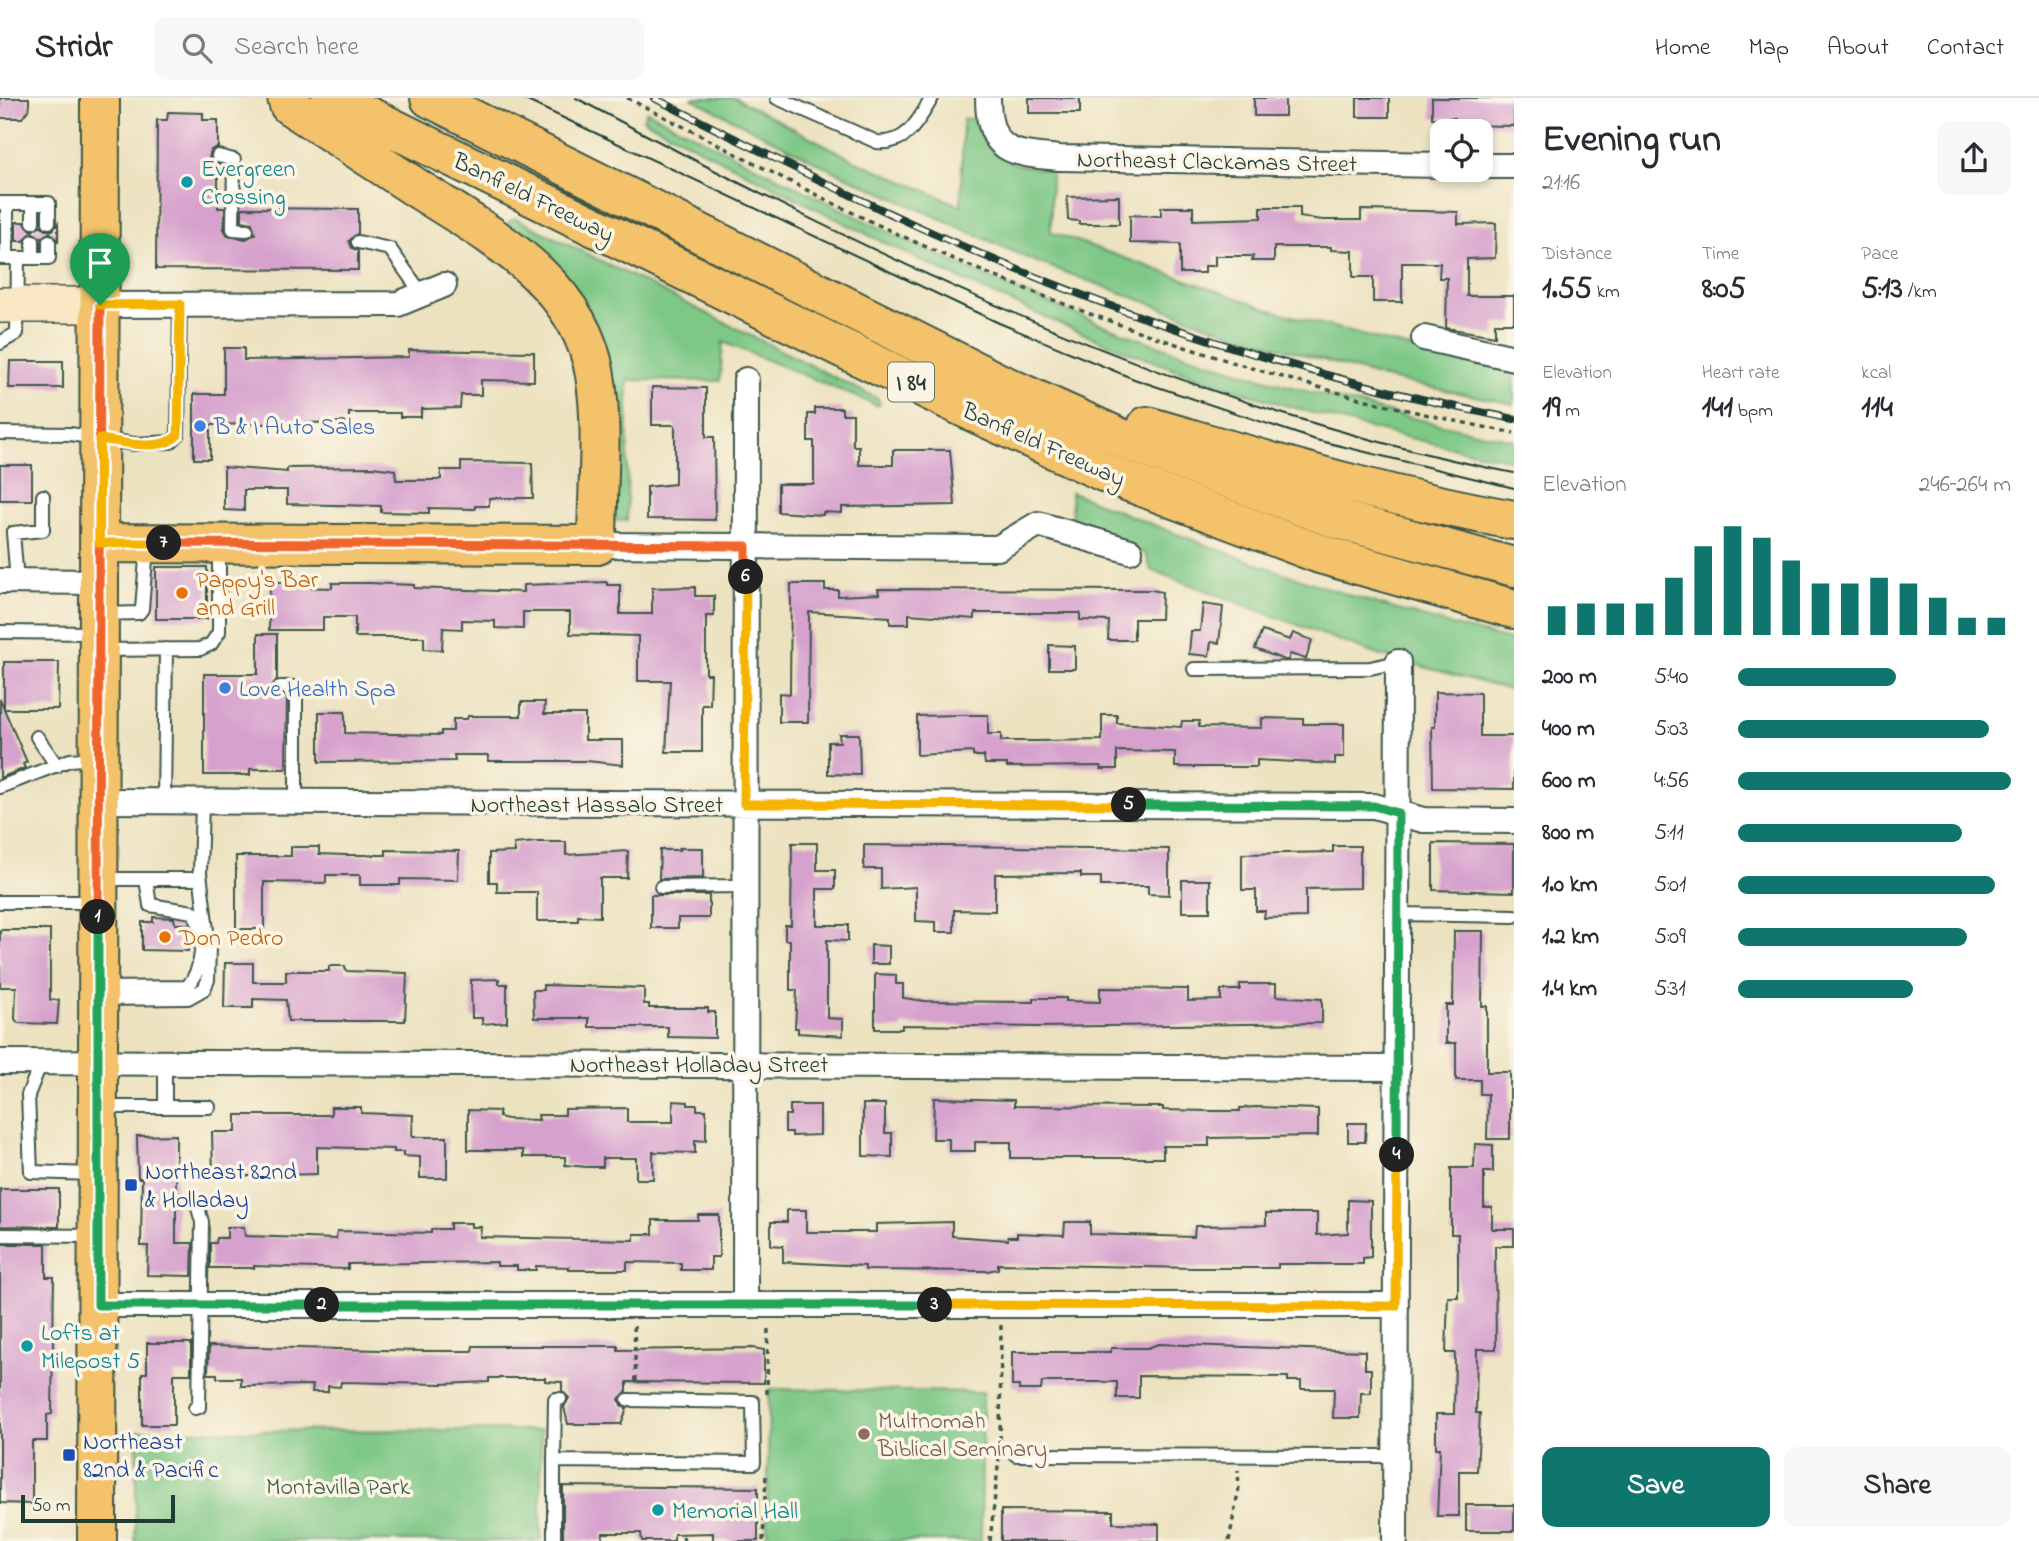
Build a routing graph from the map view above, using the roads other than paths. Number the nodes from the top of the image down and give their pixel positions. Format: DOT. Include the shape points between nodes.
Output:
graph roads {
  1 [pos="100,98"];
  2 [pos="287,98"];
  3 [pos="331,98"];
  4 [pos="430,98"];
  5 [pos="777,98"];
  6 [pos="932,98"];
  7 [pos="988,98"];
  8 [pos="218,156"];
  9 [pos="1430,165"];
  10 [pos="1493,166"];
  11 [pos="1514,166"];
  12 [pos="4,203"];
  13 [pos="33,203"];
  14 [pos="33,222"];
  15 [pos="49,222"];
  16 [pos="247,230"];
  17 [pos="33,241"];
  18 [pos="49,241"];
  19 [pos="358,242"];
  20 [pos="8,258"];
  21 [pos="33,258"];
  22 [pos="433,290"];
  23 [pos="180,304"];
  24 [pos="9,305"];
  25 [pos="100,305"];
  26 [pos="1424,338"];
  27 [pos="0,343"];
  28 [pos="1514,358"];
  29 [pos="746,380"];
  30 [pos="999,383"];
  31 [pos="0,433"];
  32 [pos="100,439"];
  33 [pos="43,496"];
  34 [pos="1514,520"];
  35 [pos="99,543"];
  36 [pos="147,543"];
  37 [pos="219,544"];
  38 [pos="597,545"];
  39 [pos="746,546"];
  40 [pos="1130,551"];
  41 [pos="1514,567"];
  42 [pos="8,581"];
  43 [pos="1514,609"];
  44 [pos="98,620"];
  45 [pos="0,632"];
  46 [pos="166,649"];
  47 [pos="1398,662"];
  48 [pos="1194,669"];
  49 [pos="280,687"];
  50 [pos="37,737"];
  51 [pos="99,757"];
  52 [pos="57,766"];
  53 [pos="0,787"];
  54 [pos="99,801"];
  55 [pos="164,801"];
  56 [pos="202,802"];
  57 [pos="296,802"];
  58 [pos="744,804"];
  59 [pos="1398,813"];
  60 [pos="1514,821"];
  61 [pos="201,873"];
  62 [pos="146,879"];
  63 [pos="661,887"];
  64 [pos="744,887"];
  65 [pos="99,890"];
  66 [pos="0,902"];
  67 [pos="1398,914"];
  68 [pos="1514,916"];
  69 [pos="98,993"];
  70 [pos="0,1062"];
  71 [pos="41,1062"];
  72 [pos="98,1063"];
  73 [pos="165,1063"];
  74 [pos="744,1064"];
  75 [pos="1398,1068"];
  76 [pos="98,1107"];
  77 [pos="165,1107"];
  78 [pos="209,1107"];
  79 [pos="98,1174"];
  80 [pos="196,1201"];
  81 [pos="0,1235"];
  82 [pos="98,1236"];
  83 [pos="98,1305"];
  84 [pos="202,1305"];
  85 [pos="756,1305"];
  86 [pos="1396,1306"];
  87 [pos="560,1399"];
  88 [pos="628,1400"];
  89 [pos="194,1408"];
  90 [pos="1016,1455"];
  91 [pos="1395,1456"];
  92 [pos="554,1461"];
  93 [pos="97,1541"];
  94 [pos="554,1541"];
  95 [pos="1395,1541"];
  1 -- 25 [label="main road"];
  2 -- 38 [label="main road" via="289,105 499,240 552,287 586,343 595,374"];
  3 -- 43 [label="main road, Banfield Freeway / I 84" via="1108,474 1320,554"];
  4 -- 30 [label="main road, Banfield Freeway / I 84"];
  5 -- 6 [label="lane" via="886,143 914,128"];
  7 -- 9 [label="street, Northeast Clackamas Street" via="990,127 1013,153 1060,158"];
  8 -- 16 [label="lane" via="234,160 233,229"];
  10 -- 11 [label="street"];
  12 -- 13 [label="lane"];
  12 -- 20 [label="lane"];
  13 -- 14 [label="lane"];
  13 -- 15 [label="lane" via="49,203"];
  17 -- 21 [label="lane"];
  18 -- 21 [label="lane" via="49,258"];
  19 -- 22 [label="lane" via="390,249"];
  20 -- 21 [label="lane"];
  20 -- 24 [label="lane"];
  22 -- 23 [label="street" via="398,304"];
  23 -- 25 [label="street"];
  23 -- 32 [label="lane" via="178,435 171,442 157,444"];
  24 -- 25 [label="main road"];
  24 -- 27 [label="lane" via="18,333"];
  25 -- 32 [label="main road"];
  26 -- 28 [label="street"];
  29 -- 39 [label="street"];
  30 -- 34 [label="main road" via="1313,474"];
  30 -- 41 [label="main road, Banfield Freeway / I 84" via="1123,439 1264,494 1403,539"];
  31 -- 32 [label="lane"];
  32 -- 35 [label="main road"];
  33 -- 42 [label="lane" via="43,530 13,534"];
  35 -- 36 [label="main road"];
  35 -- 44 [label="main road"];
  36 -- 37 [label="main road"];
  36 -- 44 [label="lane" via="142,609"];
  37 -- 38 [label="main road"];
  37 -- 46 [label="lane" via="219,632 212,644 200,649"];
  38 -- 39 [label="street"];
  39 -- 40 [label="street" via="998,548 1038,524"];
  39 -- 58 [label="street"];
  42 -- 44 [label="street"];
  44 -- 45 [label="lane"];
  44 -- 46 [label="lane"];
  44 -- 51 [label="main road"];
  46 -- 55 [label="lane"];
  47 -- 48 [label="lane" via="1370,668"];
  47 -- 59 [label="street"];
  49 -- 57 [label="lane" via="296,687"];
  50 -- 52 [label="lane"];
  51 -- 52 [label="lane"];
  51 -- 54 [label="main road"];
  52 -- 53 [label="lane"];
  54 -- 55 [label="street, Northeast Hassalo Street"];
  54 -- 65 [label="main road"];
  55 -- 56 [label="street, Northeast Hassalo Street"];
  56 -- 57 [label="street, Northeast Hassalo Street"];
  56 -- 61 [label="lane"];
  57 -- 58 [label="street, Northeast Hassalo Street"];
  58 -- 59 [label="street, Northeast Hassalo Street" via="1361,806"];
  58 -- 64 [label="street"];
  59 -- 60 [label="street, Northeast Hassalo Street" via="1423,820"];
  59 -- 67 [label="street"];
  61 -- 62 [label="lane" via="195,879"];
  61 -- 69 [label="lane" via="209,947 204,989 188,998"];
  62 -- 65 [label="lane"];
  62 -- 69 [label="lane" via="150,905 193,912 198,919 197,976 187,986"];
  63 -- 64 [label="lane"];
  64 -- 74 [label="street"];
  65 -- 66 [label="lane"];
  65 -- 69 [label="main road"];
  67 -- 68 [label="lane"];
  67 -- 75 [label="street"];
  69 -- 72 [label="main road"];
  70 -- 71 [label="street, Northeast Holladay Street"];
  71 -- 72 [label="street, Northeast Holladay Street"];
  71 -- 79 [label="lane" via="28,1096 31,1172"];
  72 -- 73 [label="street, Northeast Holladay Street"];
  72 -- 76 [label="main road"];
  73 -- 74 [label="street, Northeast Holladay Street"];
  73 -- 77 [label="lane"];
  74 -- 75 [label="street, Northeast Holladay Street"];
  74 -- 85 [label="street"];
  75 -- 86 [label="street"];
  76 -- 77 [label="lane"];
  76 -- 79 [label="main road"];
  77 -- 78 [label="lane"];
  79 -- 82 [label="main road"];
  80 -- 84 [label="lane" via="202,1222"];
  81 -- 82 [label="lane"];
  82 -- 83 [label="main road"];
  83 -- 84 [label="street"];
  83 -- 93 [label="main road"];
  84 -- 85 [label="street"];
  84 -- 89 [label="lane" via="201,1399"];
  85 -- 86 [label="street"];
  86 -- 91 [label="street"];
  87 -- 92 [label="lane" via="555,1399"];
  88 -- 92 [label="lane" via="753,1402 754,1463"];
  90 -- 91 [label="lane"];
  91 -- 95 [label="street"];
  92 -- 94 [label="lane"];
}
